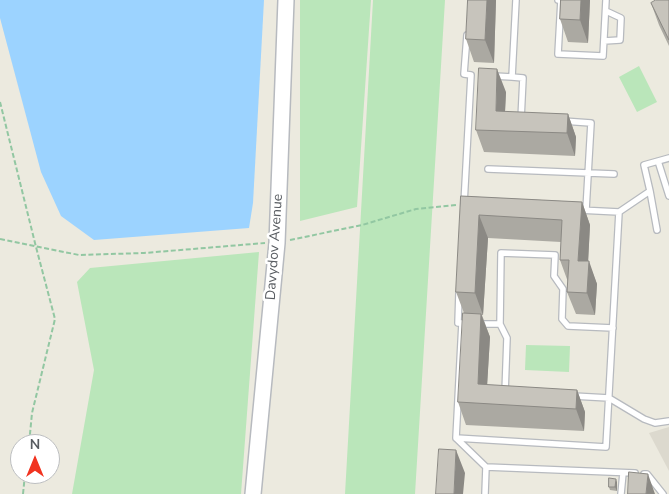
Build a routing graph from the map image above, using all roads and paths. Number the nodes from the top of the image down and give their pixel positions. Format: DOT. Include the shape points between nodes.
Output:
graph roads {
  1 [pos="286,0"];
  2 [pos="516,0"];
  3 [pos="558,0"];
  4 [pos="606,0"];
  5 [pos="606,11"];
  6 [pos="467,28"];
  7 [pos="604,41"];
  8 [pos="471,75"];
  9 [pos="479,75"];
  10 [pos="488,76"];
  11 [pos="512,77"];
  12 [pos="0,102"];
  13 [pos="529,120"];
  14 [pos="556,121"];
  15 [pos="669,158"];
  16 [pos="658,161"];
  17 [pos="488,169"];
  18 [pos="588,173"];
  19 [pos="614,174"];
  20 [pos="650,192"];
  21 [pos="669,196"];
  22 [pos="464,204"];
  23 [pos="474,204"];
  24 [pos="576,210"];
  25 [pos="586,210"];
  26 [pos="619,212"];
  27 [pos="464,214"];
  28 [pos="657,230"];
  29 [pos="0,239"];
  30 [pos="276,243"];
  31 [pos="36,247"];
  32 [pos="460,283"];
  33 [pos="462,323"];
  34 [pos="500,324"];
  35 [pos="613,328"];
  36 [pos="515,394"];
  37 [pos="562,396"];
  38 [pos="609,398"];
  39 [pos="669,421"];
  40 [pos="30,434"];
  41 [pos="456,438"];
  42 [pos="486,468"];
  43 [pos="623,473"];
  44 [pos="253,494"];
  45 [pos="485,494"];
  46 [pos="621,494"];
  47 [pos="663,494"];
  1 -- 30 [label="street, Davydov Avenue"];
  2 -- 11 [label="lane"];
  3 -- 7 [label="lane" via="561,0 558,54 603,56"];
  4 -- 5 [label="lane"];
  5 -- 7 [label="lane"];
  5 -- 7 [label="lane" via="621,18 620,40"];
  6 -- 8 [label="lane" via="464,74"];
  8 -- 9 [label="lane"];
  8 -- 22 [label="lane"];
  10 -- 11 [label="lane"];
  11 -- 13 [label="lane" via="523,78 521,119"];
  12 -- 31 [label="path"];
  14 -- 18 [label="lane" via="591,123"];
  15 -- 16 [label="lane"];
  16 -- 20 [label="lane" via="644,165"];
  16 -- 21 [label="lane"];
  17 -- 18 [label="lane"];
  18 -- 19 [label="lane"];
  18 -- 25 [label="lane"];
  20 -- 26 [label="lane"];
  20 -- 28 [label="lane"];
  22 -- 23 [label="lane"];
  22 -- 27 [label="lane"];
  22 -- 30 [label="path" via="416,210"];
  24 -- 25 [label="lane"];
  25 -- 26 [label="lane"];
  26 -- 35 [label="lane"];
  29 -- 31 [label="path"];
  30 -- 31 [label="path" via="80,255"];
  30 -- 44 [label="street, Davydov Avenue"];
  31 -- 40 [label="path" via="56,319 32,413"];
  32 -- 33 [label="lane" via="458,323"];
  33 -- 34 [label="lane"];
  33 -- 41 [label="lane"];
  34 -- 35 [label="lane" via="501,252 555,255 554,276 563,289 562,319 568,326"];
  34 -- 36 [label="lane" via="507,338 505,394"];
  35 -- 38 [label="lane"];
  37 -- 38 [label="lane"];
  38 -- 39 [label="lane" via="655,423"];
  38 -- 41 [label="lane" via="606,446"];
  41 -- 42 [label="lane"];
  42 -- 43 [label="lane"];
  42 -- 45 [label="lane"];
  43 -- 46 [label="lane"];
  43 -- 47 [label="lane" via="647,474"];
}
